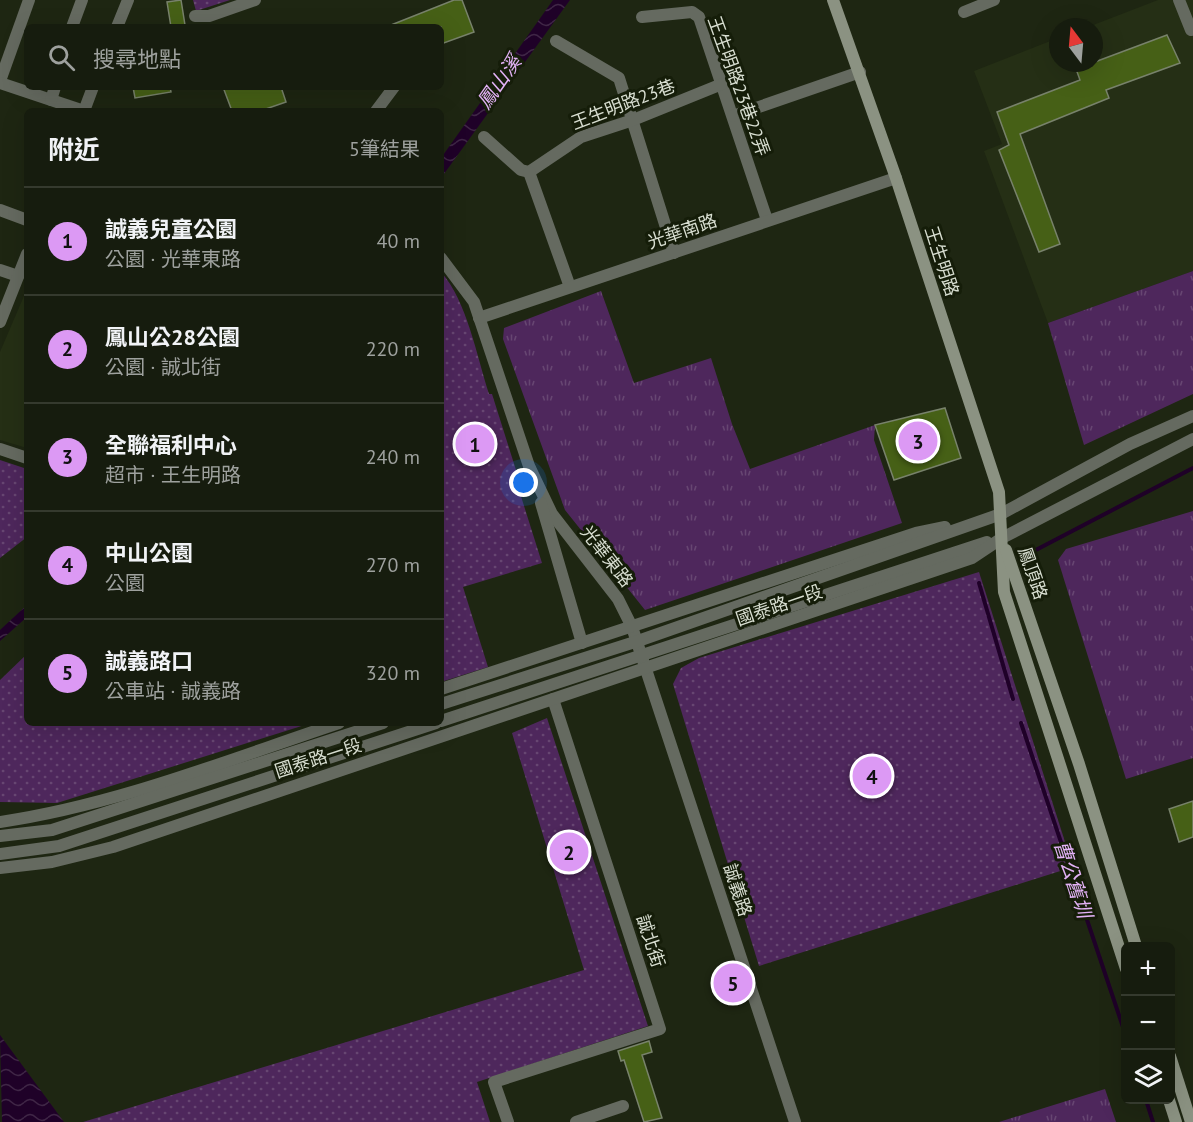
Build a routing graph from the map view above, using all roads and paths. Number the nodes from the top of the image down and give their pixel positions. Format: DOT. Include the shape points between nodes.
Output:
graph roads {
  1 [pos="28,0"];
  2 [pos="82,0"];
  3 [pos="128,0"];
  4 [pos="255,0"];
  5 [pos="833,0"];
  6 [pos="994,0"];
  7 [pos="1179,0"];
  8 [pos="964,12"];
  9 [pos="195,16"];
  10 [pos="642,18"];
  11 [pos="73,24"];
  12 [pos="118,24"];
  13 [pos="1191,30"];
  14 [pos="556,41"];
  15 [pos="861,72"];
  16 [pos="0,82"];
  17 [pos="722,84"];
  18 [pos="54,90"];
  19 [pos="92,90"];
  20 [pos="392,90"];
  21 [pos="51,100"];
  22 [pos="75,108"];
  23 [pos="85,108"];
  24 [pos="378,108"];
  25 [pos="733,116"];
  26 [pos="633,120"];
  27 [pos="484,137"];
  28 [pos="529,172"];
  29 [pos="896,178"];
  30 [pos="0,210"];
  31 [pos="24,219"];
  32 [pos="767,220"];
  33 [pos="674,253"];
  34 [pos="24,261"];
  35 [pos="444,262"];
  36 [pos="0,270"];
  37 [pos="18,276"];
  38 [pos="570,287"];
  39 [pos="479,318"];
  40 [pos="0,322"];
  41 [pos="1193,416"];
  42 [pos="1193,439"];
  43 [pos="0,449"];
  44 [pos="24,457"];
  45 [pos="530,468"];
  46 [pos="1001,514"];
  47 [pos="1002,538"];
  48 [pos="704,603"];
  49 [pos="708,615"];
  50 [pos="633,627"];
  51 [pos="638,641"];
  52 [pos="582,643"];
  53 [pos="642,656"];
  54 [pos="646,669"];
  55 [pos="444,688"];
  56 [pos="553,699"];
  57 [pos="444,703"];
  58 [pos="444,720"];
  59 [pos="330,726"];
  60 [pos="374,726"];
  61 [pos="427,726"];
  62 [pos="0,822"];
  63 [pos="0,836"];
  64 [pos="0,854"];
  65 [pos="0,868"];
  66 [pos="1135,942"];
  67 [pos="1121,957"];
  68 [pos="1175,1072"];
  69 [pos="1170,1104"];
  70 [pos="623,1106"];
  71 [pos="507,1122"];
  72 [pos="576,1122"];
  73 [pos="795,1122"];
  74 [pos="1176,1122"];
  75 [pos="1191,1122"];
  1 -- 16 [label="street"];
  2 -- 11 [label="street"];
  3 -- 12 [label="street"];
  4 -- 9 [label="street" via="209,16"];
  5 -- 15 [label="main road, 王生明路"];
  6 -- 8 [label="street"];
  7 -- 13 [label="street"];
  10 -- 17 [label="street, 王生明路23巷22弄" via="692,12 699,17"];
  14 -- 26 [label="street" via="619,78"];
  15 -- 25 [label="street"];
  15 -- 29 [label="main road, 王生明路"];
  16 -- 21 [label="street"];
  17 -- 25 [label="street, 王生明路23巷22弄"];
  17 -- 26 [label="street, 王生明路23巷"];
  18 -- 21 [label="street"];
  19 -- 23 [label="street"];
  20 -- 24 [label="street"];
  21 -- 22 [label="street"];
  25 -- 32 [label="street, 王生明路23巷22弄"];
  26 -- 28 [label="street, 王生明路23巷" via="580,137"];
  26 -- 33 [label="street"];
  27 -- 28 [label="street" via="521,170"];
  28 -- 38 [label="street"];
  29 -- 32 [label="street, 光華南路"];
  29 -- 46 [label="main road, 王生明路" via="999,492"];
  30 -- 31 [label="street"];
  32 -- 33 [label="street, 光華南路"];
  33 -- 38 [label="street, 光華南路"];
  34 -- 37 [label="street"];
  35 -- 39 [label="street, 光華東路" via="474,302"];
  36 -- 37 [label="street"];
  37 -- 40 [label="street"];
  38 -- 39 [label="street, 光華南路"];
  39 -- 45 [label="street, 光華東路"];
  41 -- 46 [label="street" via="1130,444"];
  42 -- 47 [label="street"];
  43 -- 44 [label="street"];
  45 -- 50 [label="street, 光華東路" via="552,514 618,599"];
  45 -- 52 [label="street, 光華東路"];
  46 -- 47 [label="main road, 王生明路"];
  46 -- 48 [label="street, 國泰路一段" via="916,533"];
  46 -- 49 [label="street, 國泰路一段"];
  47 -- 53 [label="street, 國泰路一段"];
  47 -- 54 [label="street, 國泰路一段" via="972,558"];
  47 -- 66 [label="main road, 鳳頂路"];
  47 -- 67 [label="main road, 鳳頂路" via="1004,592"];
  48 -- 49 [label="street, 國泰路一段"];
  48 -- 50 [label="street, 國泰路一段"];
  49 -- 51 [label="street, 國泰路一段"];
  50 -- 51 [label="street, 光華東路"];
  50 -- 52 [label="street, 國泰路一段"];
  51 -- 53 [label="street, 光華東路"];
  51 -- 57 [label="street, 國泰路一段"];
  52 -- 55 [label="street, 國泰路一段"];
  53 -- 54 [label="street, 光華東路"];
  53 -- 58 [label="street, 國泰路一段"];
  54 -- 56 [label="street, 國泰路一段"];
  54 -- 73 [label="street, 誠義路"];
  56 -- 65 [label="street, 國泰路一段" via="113,847 52,862"];
  56 -- 71 [label="street, 誠北街" via="660,1029 494,1082"];
  59 -- 62 [label="street, 國泰路一段" via="95,802"];
  60 -- 63 [label="street, 國泰路一段" via="62,827"];
  61 -- 64 [label="street, 國泰路一段" via="59,846"];
  68 -- 75 [label="main road"];
  69 -- 74 [label="main road"];
  70 -- 72 [label="street"];
}
